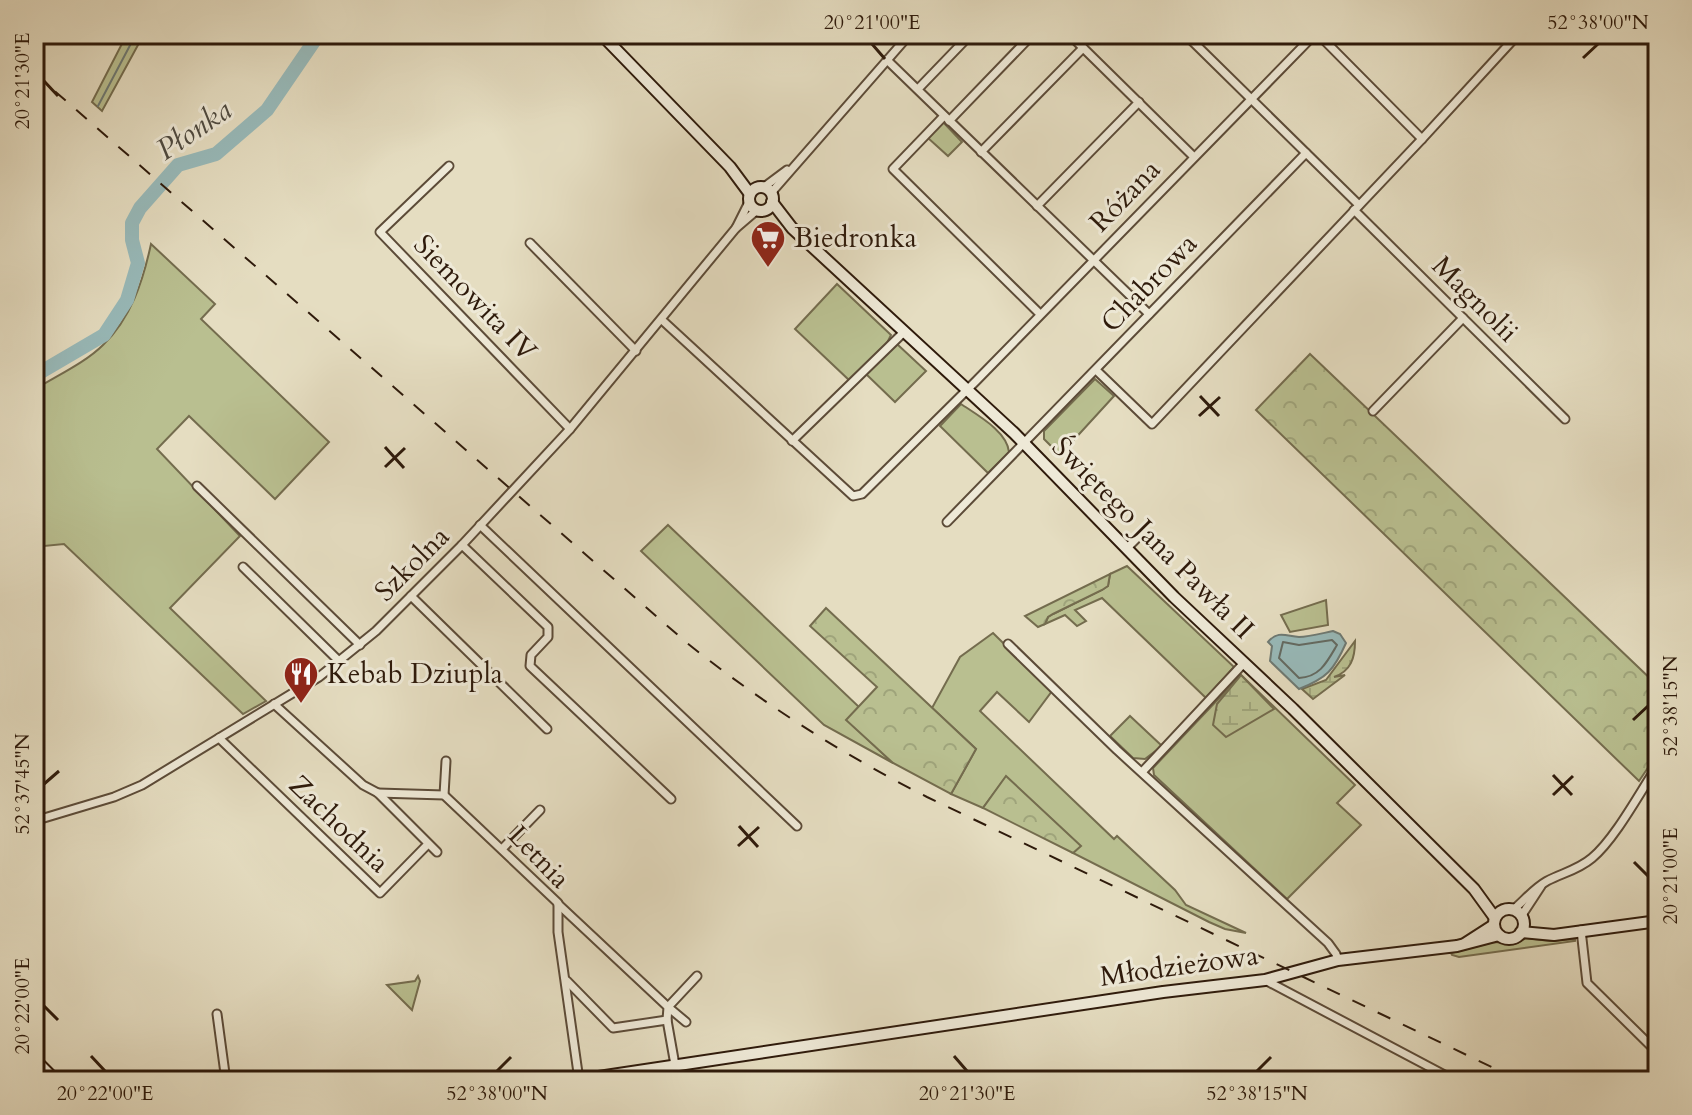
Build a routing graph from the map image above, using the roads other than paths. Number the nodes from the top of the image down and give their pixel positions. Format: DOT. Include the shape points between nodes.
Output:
graph roads {
  1 [pos="601,34"];
  2 [pos="910,34"];
  3 [pos="971,34"];
  4 [pos="1033,34"];
  5 [pos="1069,34"];
  6 [pos="1185,34"];
  7 [pos="1317,34"];
  8 [pos="1512,41"];
  9 [pos="1083,48"];
  10 [pos="887,60"];
  11 [pos="918,89"];
  12 [pos="1251,99"];
  13 [pos="1139,102"];
  14 [pos="946,118"];
  15 [pos="1422,139"];
  16 [pos="981,152"];
  17 [pos="1306,153"];
  18 [pos="1194,157"];
  19 [pos="449,166"];
  20 [pos="34,180"];
  21 [pos="34,188"];
  22 [pos="760,198"];
  23 [pos="1037,206"];
  24 [pos="1356,208"];
  25 [pos="530,243"];
  26 [pos="1093,261"];
  27 [pos="1040,314"];
  28 [pos="1149,314"];
  29 [pos="1463,318"];
  30 [pos="662,320"];
  31 [pos="904,332"];
  32 [pos="636,351"];
  33 [pos="1096,370"];
  34 [pos="967,390"];
  35 [pos="1373,411"];
  36 [pos="1565,419"];
  37 [pos="570,429"];
  38 [pos="792,441"];
  39 [pos="1024,443"];
  40 [pos="197,486"];
  41 [pos="947,522"];
  42 [pos="480,525"];
  43 [pos="1138,537"];
  44 [pos="462,545"];
  45 [pos="1127,548"];
  46 [pos="243,567"];
  47 [pos="411,596"];
  48 [pos="1008,644"];
  49 [pos="360,645"];
  50 [pos="340,662"];
  51 [pos="1244,663"];
  52 [pos="274,704"];
  53 [pos="547,729"];
  54 [pos="219,738"];
  55 [pos="446,761"];
  56 [pos="1658,765"];
  57 [pos="1143,771"];
  58 [pos="378,793"];
  59 [pos="444,795"];
  60 [pos="671,799"];
  61 [pos="540,810"];
  62 [pos="34,821"];
  63 [pos="797,826"];
  64 [pos="428,844"];
  65 [pos="502,849"];
  66 [pos="437,852"];
  67 [pos="558,903"];
  68 [pos="1507,919"];
  69 [pos="1658,921"];
  70 [pos="1581,930"];
  71 [pos="1521,932"];
  72 [pos="1565,932"];
  73 [pos="1338,960"];
  74 [pos="697,976"];
  75 [pos="1265,980"];
  76 [pos="567,981"];
  77 [pos="668,1007"];
  78 [pos="217,1014"];
  79 [pos="667,1020"];
  80 [pos="686,1022"];
  81 [pos="1658,1053"];
  82 [pos="34,1059"];
  83 [pos="675,1065"];
  84 [pos="624,1078"];
  85 [pos="579,1080"];
  86 [pos="56,1081"];
  87 [pos="226,1081"];
  88 [pos="572,1081"];
  89 [pos="1456,1081"];
  1 -- 22 [label="street, Świętego Jana Pawła II"];
  2 -- 10 [label="street, Szkolna"];
  3 -- 11 [label="street"];
  4 -- 14 [label="street"];
  5 -- 9 [label="street"];
  6 -- 12 [label="street, Magnolii"];
  7 -- 12 [label="street, Różana"];
  7 -- 15 [label="street"];
  8 -- 15 [label="street"];
  9 -- 13 [label="street"];
  9 -- 16 [label="street"];
  10 -- 11 [label="street"];
  10 -- 22 [label="street, Szkolna"];
  11 -- 14 [label="street"];
  12 -- 17 [label="street, Magnolii"];
  12 -- 18 [label="street, Różana"];
  13 -- 18 [label="street"];
  13 -- 23 [label="street"];
  14 -- 16 [label="street"];
  14 -- 27 [label="street" via="893,169"];
  15 -- 24 [label="street"];
  16 -- 23 [label="street"];
  17 -- 24 [label="street, Magnolii"];
  17 -- 28 [label="street, Chabrowa"];
  18 -- 26 [label="street, Różana"];
  19 -- 37 [label="street, Siemowita IV" via="380,232"];
  20 -- 21 [label="street"];
  22 -- 30 [label="street, Szkolna"];
  22 -- 31 [label="street, Świętego Jana Pawła II"];
  23 -- 26 [label="street"];
  24 -- 29 [label="street, Magnolii"];
  24 -- 33 [label="street" via="1152,424"];
  25 -- 32 [label="street"];
  26 -- 27 [label="street, Różana"];
  26 -- 28 [label="street"];
  27 -- 34 [label="street, Różana"];
  28 -- 33 [label="street, Chabrowa"];
  29 -- 35 [label="street"];
  29 -- 36 [label="street, Magnolii"];
  30 -- 32 [label="street, Szkolna"];
  30 -- 38 [label="street"];
  31 -- 34 [label="street, Świętego Jana Pawła II"];
  31 -- 38 [label="street"];
  32 -- 37 [label="street, Szkolna"];
  33 -- 39 [label="street, Chabrowa"];
  34 -- 38 [label="street, Różana" via="868,491 853,496"];
  34 -- 39 [label="street, Świętego Jana Pawła II"];
  37 -- 42 [label="street, Szkolna"];
  39 -- 41 [label="street, Chabrowa"];
  39 -- 45 [label="street, Świętego Jana Pawła II"];
  40 -- 49 [label="street"];
  42 -- 44 [label="street, Szkolna"];
  42 -- 63 [label="street"];
  43 -- 45 [label="street"];
  44 -- 47 [label="street, Szkolna"];
  44 -- 60 [label="street" via="548,627 548,637 531,655 530,666"];
  45 -- 51 [label="street, Świętego Jana Pawła II"];
  46 -- 50 [label="street"];
  47 -- 49 [label="street, Szkolna"];
  47 -- 53 [label="street"];
  48 -- 57 [label="street"];
  49 -- 50 [label="street, Szkolna"];
  50 -- 52 [label="street, Szkolna"];
  51 -- 57 [label="street"];
  51 -- 68 [label="street, Świętego Jana Pawła II"];
  52 -- 54 [label="street, Szkolna"];
  52 -- 58 [label="street"];
  54 -- 62 [label="street, Szkolna" via="130,791"];
  54 -- 64 [label="street, Zachodnia" via="380,893"];
  55 -- 59 [label="street"];
  56 -- 68 [label="street" via="1597,853 1542,884"];
  57 -- 73 [label="street" via="1328,943"];
  58 -- 59 [label="street"];
  58 -- 64 [label="street"];
  59 -- 65 [label="street, Letnia"];
  61 -- 65 [label="street"];
  64 -- 66 [label="street"];
  65 -- 67 [label="street, Letnia"];
  67 -- 76 [label="street, Letnia"];
  67 -- 77 [label="street"];
  68 -- 71 [label="street"];
  68 -- 71 [label="street, Młodzieżowa" via="1511,939"];
  68 -- 72 [label="street"];
  68 -- 73 [label="street, Młodzieżowa" via="1465,944"];
  69 -- 70 [label="street, Młodzieżowa"];
  70 -- 72 [label="street, Młodzieżowa"];
  70 -- 81 [label="street" via="1587,983"];
  71 -- 72 [label="street, Młodzieżowa"];
  73 -- 75 [label="street, Młodzieżowa"];
  74 -- 77 [label="street"];
  75 -- 83 [label="street, Młodzieżowa"];
  75 -- 89 [label="street"];
  76 -- 79 [label="street" via="613,1028"];
  76 -- 85 [label="street, Letnia"];
  77 -- 79 [label="street"];
  77 -- 80 [label="street"];
  78 -- 87 [label="street"];
  79 -- 83 [label="street"];
  82 -- 86 [label="street"];
  83 -- 84 [label="street, Młodzieżowa"];
  84 -- 85 [label="street, Młodzieżowa"];
  85 -- 88 [label="street, Młodzieżowa"];
}
